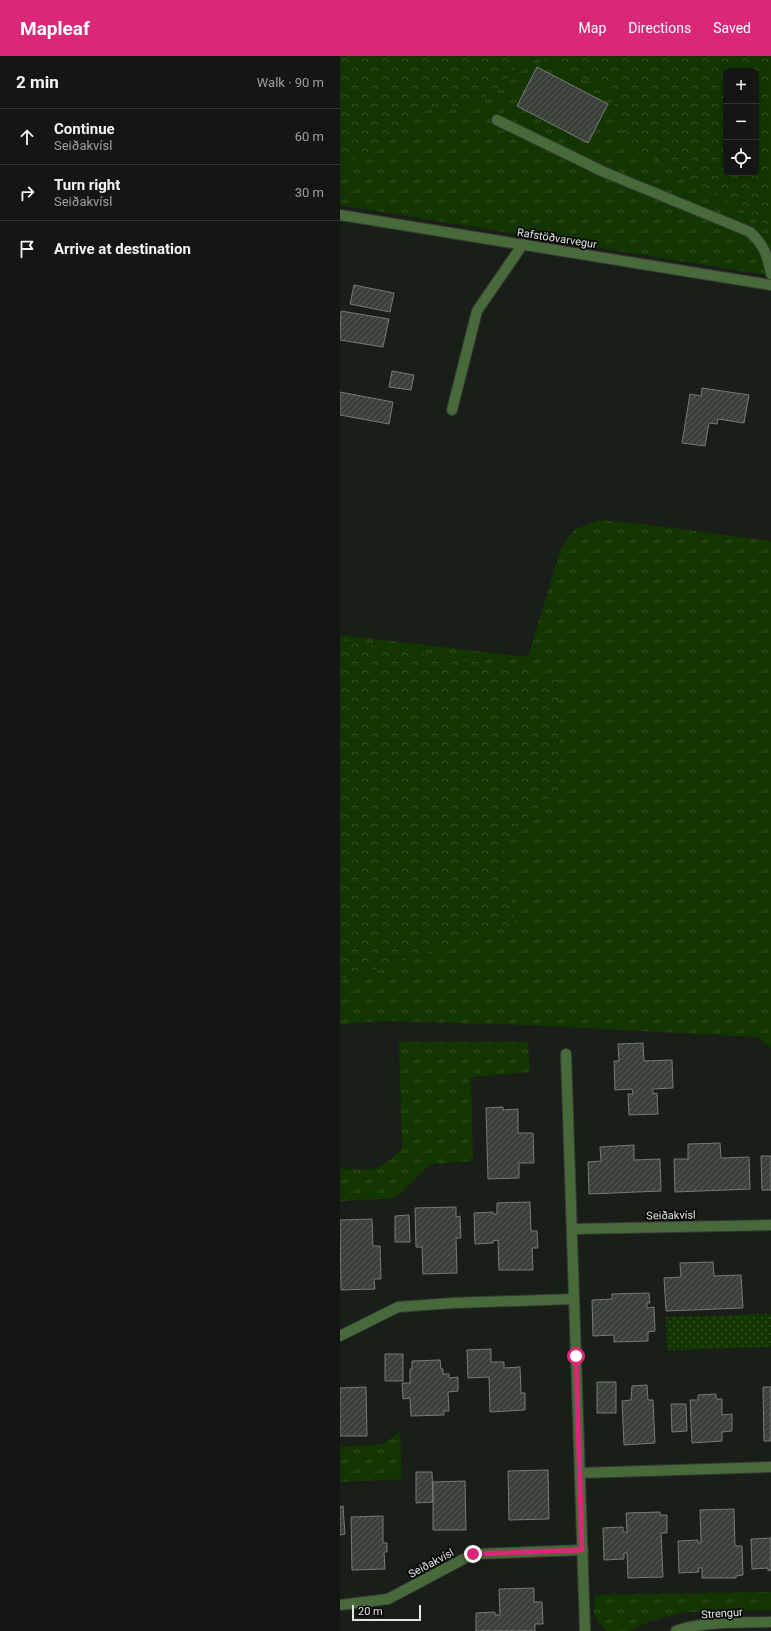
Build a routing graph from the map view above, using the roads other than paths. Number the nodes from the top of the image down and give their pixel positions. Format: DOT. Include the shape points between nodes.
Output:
graph roads {
  1 [pos="497,120"];
  2 [pos="340,215"];
  3 [pos="523,244"];
  4 [pos="771,274"];
  5 [pos="771,285"];
  6 [pos="452,410"];
  7 [pos="566,1054"];
  8 [pos="771,1225"];
  9 [pos="572,1229"];
  10 [pos="574,1299"];
  11 [pos="340,1336"];
  12 [pos="771,1467"];
  13 [pos="580,1473"];
  14 [pos="582,1550"];
  15 [pos="340,1604"];
  16 [pos="771,1622"];
  17 [pos="585,1631"];
  18 [pos="676,1631"];
  1 -- 4 [label="street" via="604,172 750,232 761,242"];
  2 -- 3 [label="street, Rafstöðvarvegur"];
  3 -- 5 [label="street, Rafstöðvarvegur"];
  3 -- 6 [label="street" via="477,311"];
  7 -- 9 [label="street"];
  8 -- 9 [label="street, Seiðakvísl"];
  9 -- 10 [label="street"];
  10 -- 11 [label="street" via="398,1307"];
  10 -- 13 [label="street"];
  12 -- 13 [label="street"];
  13 -- 14 [label="street"];
  14 -- 15 [label="street, Seiðakvísl" via="473,1554 388,1599"];
  14 -- 17 [label="street"];
  16 -- 18 [label="street, Strengur" via="701,1626"];
}
